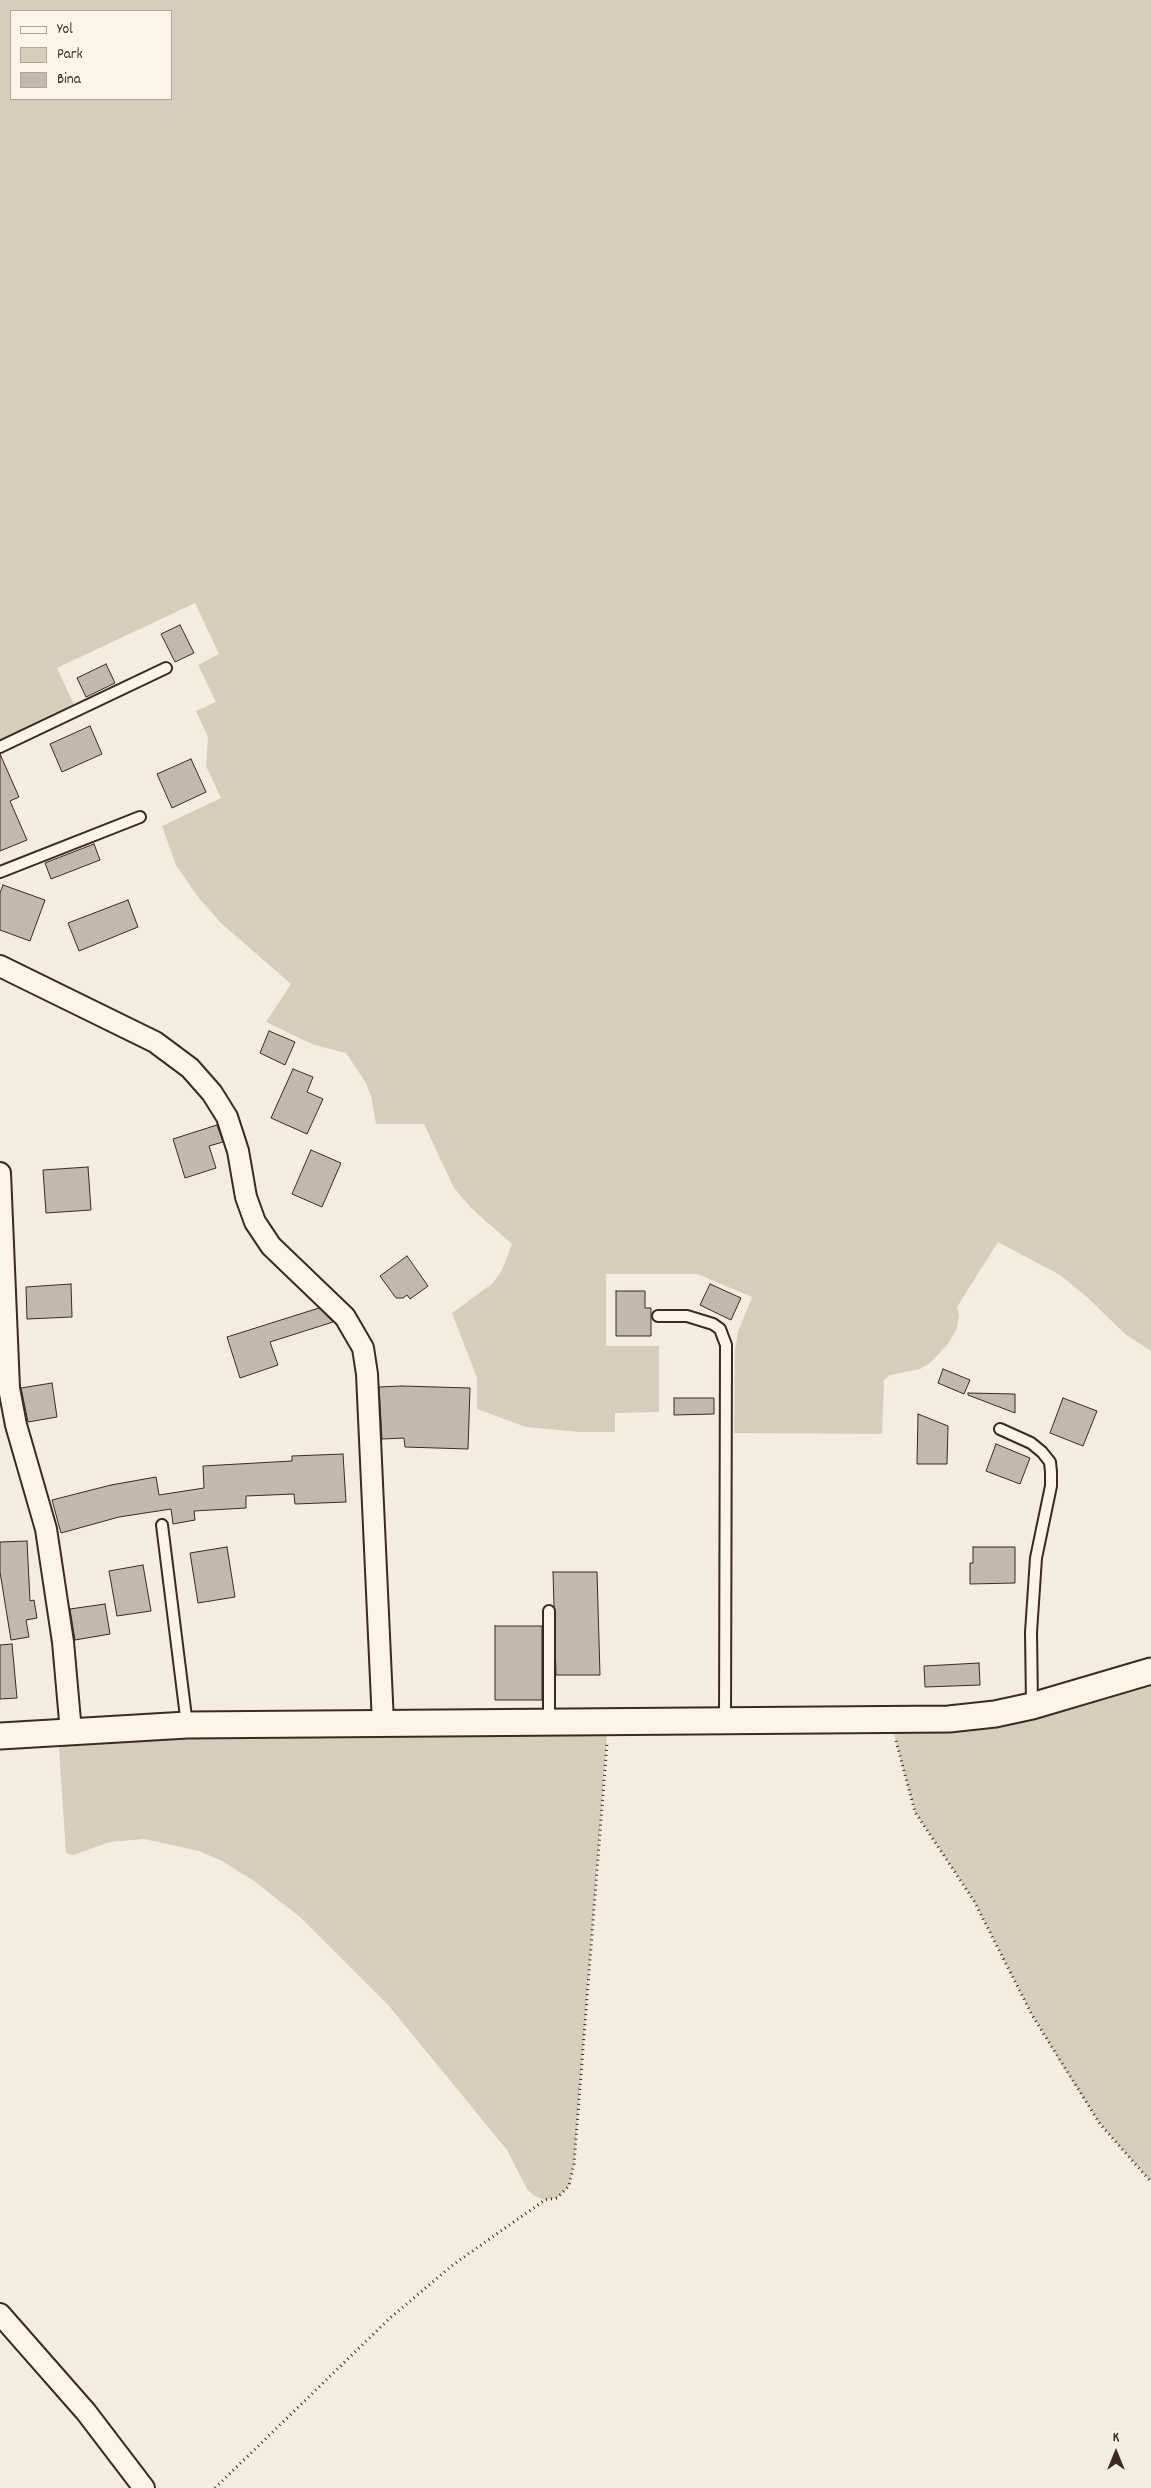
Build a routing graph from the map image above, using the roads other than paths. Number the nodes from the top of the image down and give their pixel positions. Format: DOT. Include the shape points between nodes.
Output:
graph roads {
  1 [pos="166,668"];
  2 [pos="0,747"];
  3 [pos="140,817"];
  4 [pos="0,872"];
  5 [pos="0,966"];
  6 [pos="0,1173"];
  7 [pos="658,1316"];
  8 [pos="3,1340"];
  9 [pos="1000,1429"];
  10 [pos="162,1525"];
  11 [pos="549,1611"];
  12 [pos="1151,1671"];
  13 [pos="1032,1706"];
  14 [pos="725,1721"];
  15 [pos="550,1722"];
  16 [pos="383,1723"];
  17 [pos="187,1725"];
  18 [pos="71,1732"];
  19 [pos="0,1736"];
  20 [pos="0,2314"];
  21 [pos="144,2488"];
  1 -- 2 [label="lane"];
  3 -- 4 [label="lane"];
  5 -- 16 [label="street" via="155,1042 190,1068 227,1117 255,1222 271,1246 345,1317 363,1348 367,1374"];
  6 -- 8 [label="street" via="4,1238"];
  7 -- 14 [label="lane" via="687,1316 712,1324 720,1329 726,1345"];
  8 -- 18 [label="street" via="16,1425 46,1529 63,1642"];
  9 -- 13 [label="lane" via="1031,1443 1050,1462 1051,1486 1036,1558 1031,1632"];
  10 -- 17 [label="lane"];
  11 -- 15 [label="lane"];
  12 -- 13 [label="street"];
  13 -- 14 [label="street" via="950,1719"];
  14 -- 15 [label="street"];
  15 -- 16 [label="street"];
  16 -- 17 [label="street"];
  17 -- 18 [label="street"];
  18 -- 19 [label="street"];
  20 -- 21 [label="street" via="86,2412"];
}
